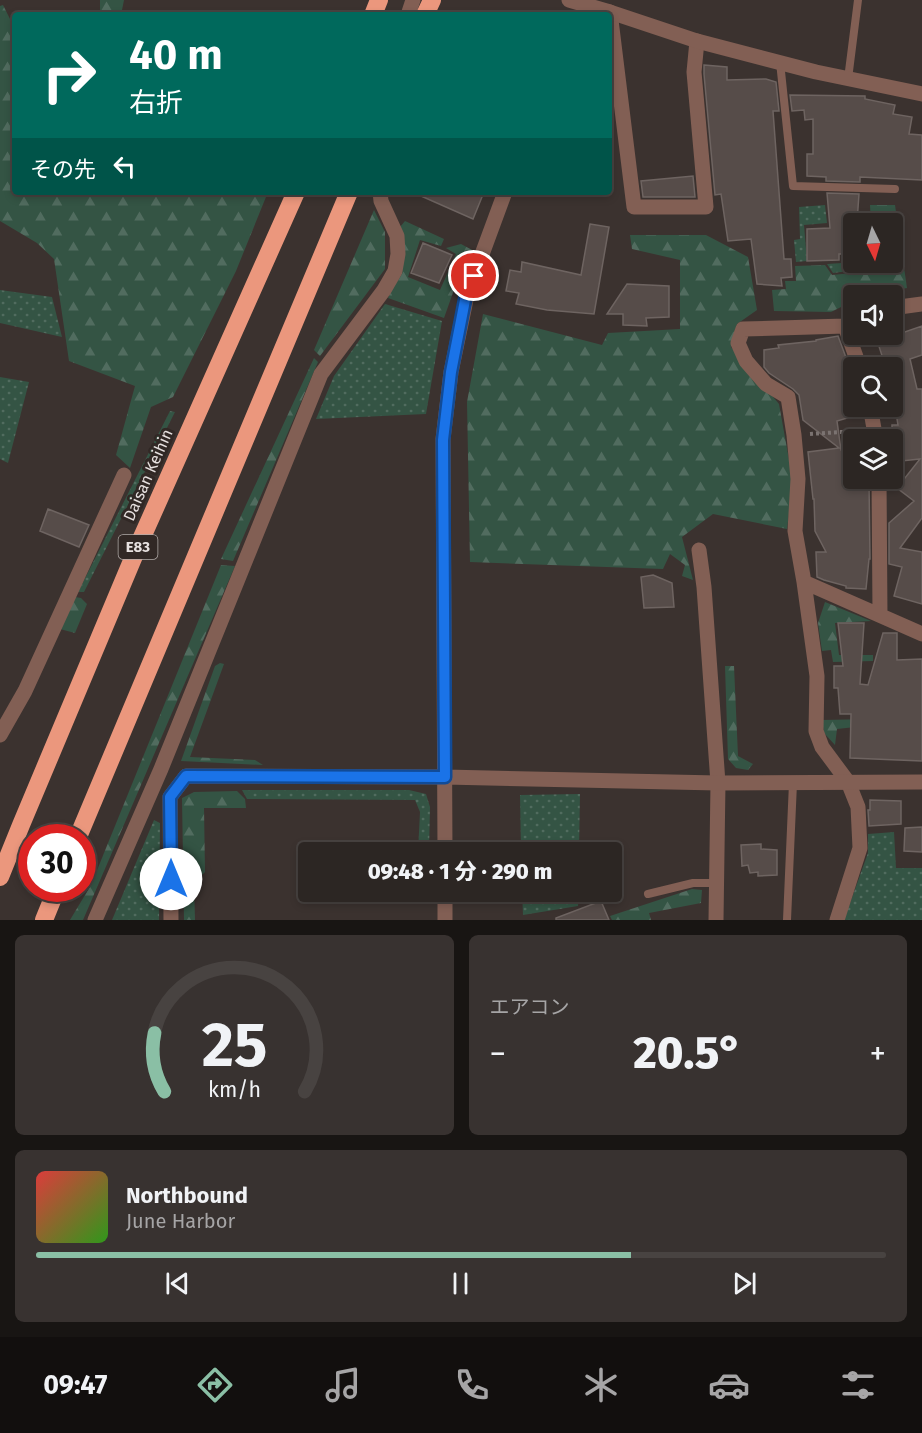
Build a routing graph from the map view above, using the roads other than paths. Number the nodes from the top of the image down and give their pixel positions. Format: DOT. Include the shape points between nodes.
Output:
graph roads {
  1 [pos="569,0"];
  2 [pos="858,0"];
  3 [pos="611,6"];
  4 [pos="590,11"];
  5 [pos="612,15"];
  6 [pos="697,40"];
  7 [pos="780,62"];
  8 [pos="848,79"];
  9 [pos="922,94"];
  10 [pos="895,189"];
  11 [pos="295,195"];
  12 [pos="348,195"];
  13 [pos="380,195"];
  14 [pos="504,195"];
  15 [pos="922,304"];
  16 [pos="903,307"];
  17 [pos="843,321"];
  18 [pos="124,476"];
  19 [pos="879,489"];
  20 [pos="699,550"];
  21 [pos="804,582"];
  22 [pos="880,615"];
  23 [pos="922,634"];
  24 [pos="0,735"];
  25 [pos="445,777"];
  26 [pos="848,782"];
  27 [pos="922,782"];
  28 [pos="718,783"];
  29 [pos="793,783"];
  30 [pos="83,824"];
  31 [pos="445,842"];
  32 [pos="0,877"];
  33 [pos="716,883"];
  34 [pos="648,894"];
  35 [pos="51,902"];
  36 [pos="445,902"];
  37 [pos="44,920"];
  38 [pos="94,920"];
  39 [pos="171,920"];
  40 [pos="445,920"];
  41 [pos="716,920"];
  42 [pos="787,920"];
  43 [pos="837,920"];
  1 -- 4 [label="street"];
  2 -- 8 [label="lane"];
  3 -- 4 [label="street"];
  3 -- 6 [label="street"];
  5 -- 6 [label="street" via="634,207 706,207 694,72"];
  6 -- 7 [label="street"];
  7 -- 8 [label="street"];
  7 -- 10 [label="lane" via="793,186"];
  8 -- 9 [label="street"];
  11 -- 32 [label="highway, Daisan Keihin / E83" via="139,544"];
  12 -- 30 [label="highway"];
  13 -- 38 [label="street" via="397,236 395,271 321,375 161,768"];
  14 -- 25 [label="street" via="466,295 443,440"];
  15 -- 16 [label="street"];
  17 -- 21 [label="street" via="743,329 738,344 746,361 766,384 788,397 798,479 795,531"];
  18 -- 24 [label="street" via="25,691"];
  19 -- 22 [label="street"];
  20 -- 28 [label="street"];
  21 -- 22 [label="street"];
  21 -- 26 [label="street" via="817,676 816,731 822,747"];
  22 -- 23 [label="street"];
  25 -- 28 [label="street"];
  25 -- 31 [label="street"];
  25 -- 39 [label="street" via="186,776 170,797"];
  26 -- 27 [label="street"];
  26 -- 29 [label="street"];
  26 -- 43 [label="street" via="858,807 860,848"];
  28 -- 29 [label="street"];
  28 -- 33 [label="street"];
  29 -- 42 [label="lane"];
  33 -- 34 [label="lane" via="693,883"];
  33 -- 41 [label="street"];
  35 -- 37 [label="highway"];
  36 -- 40 [label="street"];
}
